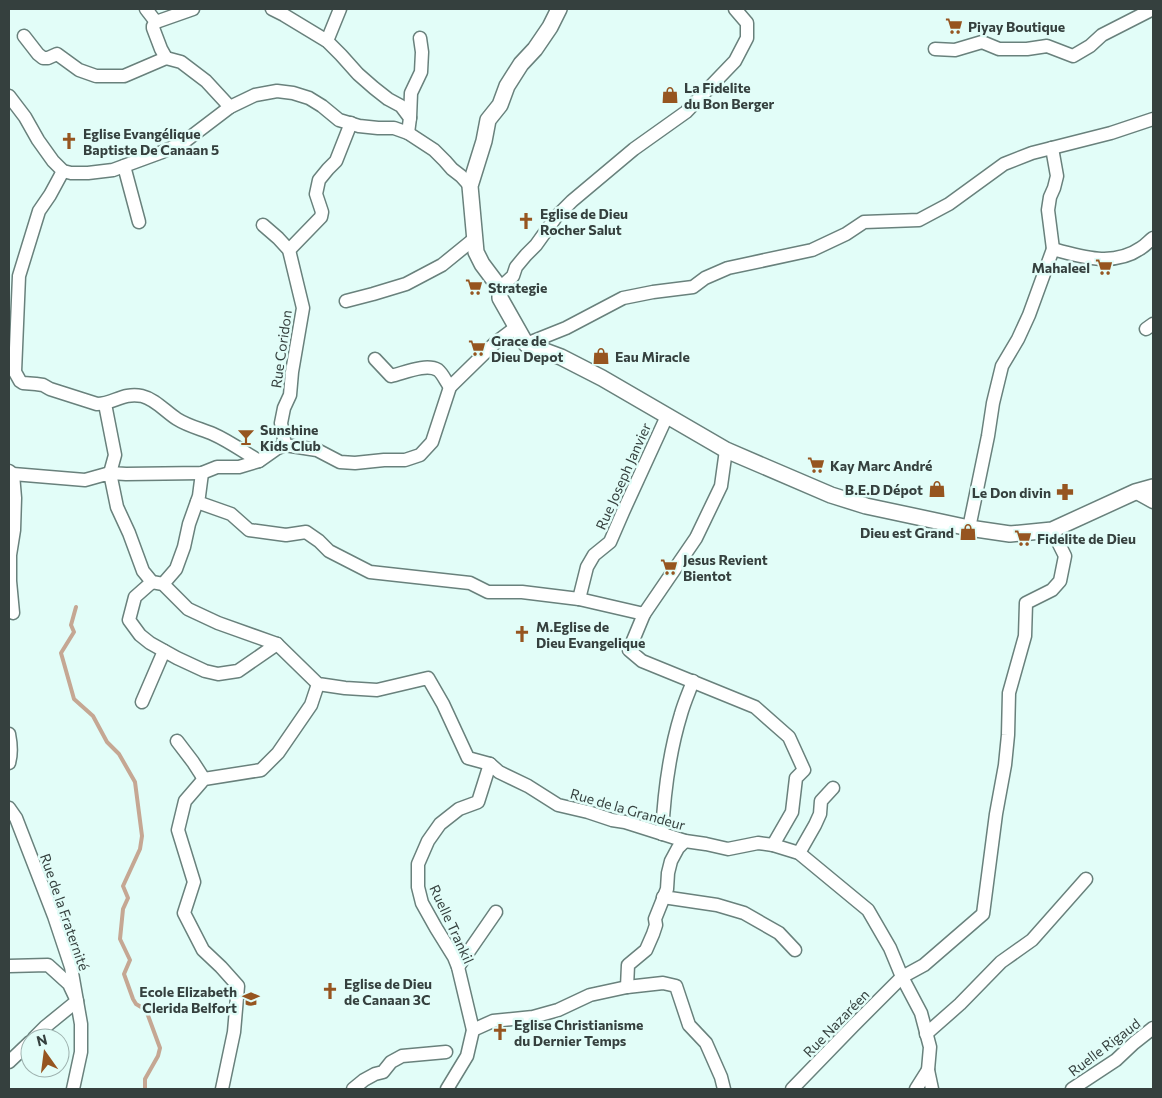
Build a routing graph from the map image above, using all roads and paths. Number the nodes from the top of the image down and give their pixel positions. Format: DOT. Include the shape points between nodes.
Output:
graph roads {
  1 [pos="146,9"];
  2 [pos="193,9"];
  3 [pos="272,9"];
  4 [pos="340,9"];
  5 [pos="559,9"];
  6 [pos="735,9"];
  7 [pos="1153,9"];
  8 [pos="156,22"];
  9 [pos="24,36"];
  10 [pos="420,38"];
  11 [pos="326,41"];
  12 [pos="935,49"];
  13 [pos="166,58"];
  14 [pos="9,96"];
  15 [pos="230,107"];
  16 [pos="410,118"];
  17 [pos="1153,119"];
  18 [pos="351,123"];
  19 [pos="408,133"];
  20 [pos="1052,148"];
  21 [pos="124,166"];
  22 [pos="63,170"];
  23 [pos="470,186"];
  24 [pos="138,222"];
  25 [pos="263,225"];
  26 [pos="474,238"];
  27 [pos="1153,238"];
  28 [pos="1053,249"];
  29 [pos="289,250"];
  30 [pos="14,274"];
  31 [pos="500,288"];
  32 [pos="346,301"];
  33 [pos="513,319"];
  34 [pos="526,344"];
  35 [pos="375,360"];
  36 [pos="450,387"];
  37 [pos="105,404"];
  38 [pos="667,416"];
  39 [pos="285,445"];
  40 [pos="726,450"];
  41 [pos="259,461"];
  42 [pos="11,472"];
  43 [pos="110,473"];
  44 [pos="202,473"];
  45 [pos="1153,487"];
  46 [pos="1135,492"];
  47 [pos="197,502"];
  48 [pos="1153,502"];
  49 [pos="969,528"];
  50 [pos="1052,530"];
  51 [pos="158,583"];
  52 [pos="579,599"];
  53 [pos="14,613"];
  54 [pos="644,614"];
  55 [pos="277,644"];
  56 [pos="164,651"];
  57 [pos="693,681"];
  58 [pos="318,684"];
  59 [pos="142,702"];
  60 [pos="9,734"];
  61 [pos="177,740"];
  62 [pos="9,762"];
  63 [pos="490,764"];
  64 [pos="204,779"];
  65 [pos="832,788"];
  66 [pos="9,808"];
  67 [pos="662,834"];
  68 [pos="685,841"];
  69 [pos="773,846"];
  70 [pos="799,853"];
  71 [pos="1086,879"];
  72 [pos="663,897"];
  73 [pos="496,912"];
  74 [pos="795,950"];
  75 [pos="9,966"];
  76 [pos="458,967"];
  77 [pos="902,977"];
  78 [pos="627,987"];
  79 [pos="77,1001"];
  80 [pos="44,1028"];
  81 [pos="1153,1028"];
  82 [pos="473,1030"];
  83 [pos="926,1034"];
  84 [pos="20,1052"];
  85 [pos="446,1052"];
  86 [pos="9,1062"];
  87 [pos="928,1070"];
  88 [pos="73,1089"];
  89 [pos="222,1089"];
  90 [pos="353,1089"];
  91 [pos="446,1089"];
  92 [pos="724,1089"];
  93 [pos="792,1089"];
  94 [pos="916,1089"];
  95 [pos="932,1089"];
  96 [pos="1072,1089"];
  1 -- 8 [label="street"];
  2 -- 8 [label="street"];
  3 -- 11 [label="street"];
  4 -- 11 [label="street"];
  5 -- 23 [label="street" via="488,120"];
  6 -- 31 [label="street" via="746,23 747,38 735,61 686,112 634,149 572,201"];
  7 -- 12 [label="street" via="1102,35 1073,56 1047,46 998,49 982,42 955,50"];
  8 -- 13 [label="street" via="153,26"];
  9 -- 13 [label="street" via="43,58 57,54 79,70 96,76 124,76"];
  10 -- 16 [label="street" via="421,72 411,94"];
  11 -- 16 [label="street" via="374,88 401,106"];
  13 -- 15 [label="street" via="181,62 206,81"];
  14 -- 22 [label="street" via="53,161"];
  15 -- 18 [label="street" via="255,95 277,91 293,93 309,98 339,120"];
  15 -- 21 [label="street" via="184,142"];
  16 -- 19 [label="street"];
  17 -- 20 [label="street"];
  18 -- 19 [label="street" via="394,128"];
  18 -- 29 [label="street" via="336,161 319,180 316,194 321,217"];
  19 -- 23 [label="street" via="434,150"];
  20 -- 28 [label="street" via="1057,176 1048,210"];
  20 -- 34 [label="street" via="1004,164 949,204 919,220 864,222 812,250 728,268 693,287 623,298 566,328"];
  21 -- 22 [label="street" via="88,173"];
  21 -- 24 [label="street"];
  22 -- 30 [label="street" via="38,211"];
  23 -- 26 [label="street"];
  25 -- 29 [label="street"];
  26 -- 31 [label="street" via="479,258"];
  26 -- 32 [label="street" via="442,265 406,284"];
  27 -- 28 [label="street" via="1126,256 1105,260"];
  28 -- 49 [label="street" via="1029,314 1002,366"];
  29 -- 39 [label="street, Rue Coridon" via="303,308 290,395 281,423"];
  30 -- 37 [label="street" via="15,372 20,380"];
  31 -- 33 [label="street" via="500,298"];
  33 -- 34 [label="street"];
  33 -- 36 [label="street" via="515,328 494,343"];
  34 -- 38 [label="street" via="561,356"];
  35 -- 36 [label="street" via="391,376 431,367 440,371"];
  36 -- 39 [label="street" via="432,442 420,455 405,460 340,462 318,450"];
  37 -- 41 [label="street" via="120,397 143,396 178,420 213,434"];
  37 -- 43 [label="street" via="115,455"];
  38 -- 40 [label="street"];
  38 -- 52 [label="street, Rue Joseph Janvier" via="610,542 594,554 587,567"];
  39 -- 41 [label="street"];
  40 -- 49 [label="street" via="831,495 866,506"];
  40 -- 54 [label="street" via="721,486 696,538"];
  41 -- 44 [label="street" via="217,467"];
  42 -- 43 [label="street" via="85,480"];
  42 -- 53 [label="street" via="15,498 10,555"];
  43 -- 44 [label="street"];
  43 -- 51 [label="street" via="117,507 143,571"];
  44 -- 47 [label="street"];
  45 -- 46 [label="street"];
  46 -- 48 [label="street"];
  46 -- 50 [label="street"];
  47 -- 51 [label="street" via="176,569"];
  47 -- 52 [label="street" via="232,514 249,530 286,535 306,532 329,551 370,572 470,583 488,592 522,592"];
  49 -- 50 [label="street" via="1010,534"];
  50 -- 77 [label="street, Rue Nazaréen" via="1065,556 1060,581 1052,590 1026,603 1025,636 1009,693 1005,765 983,914 924,965"];
  51 -- 55 [label="street" via="188,609"];
  51 -- 56 [label="street" via="135,597 129,620 140,635"];
  52 -- 54 [label="street"];
  54 -- 57 [label="street" via="629,650 642,661"];
  55 -- 56 [label="street" via="238,671 218,674"];
  55 -- 58 [label="street"];
  56 -- 59 [label="street"];
  57 -- 67 [label="street" via="672,753 663,800"];
  57 -- 69 [label="street" via="755,707 789,736 804,770 796,778 792,812"];
  58 -- 63 [label="street, Rue de la Grandeur" via="377,690 428,678 468,758"];
  58 -- 64 [label="street" via="312,705 278,753 260,770"];
  60 -- 62 [label="street"];
  61 -- 64 [label="street"];
  63 -- 67 [label="street, Rue de la Grandeur" via="558,805"];
  63 -- 76 [label="street, Ruelle Trankil" via="478,802 458,809 440,824 418,864 422,903"];
  64 -- 89 [label="street" via="185,801 178,830 194,882 184,913 203,950 238,986 234,1032"];
  65 -- 70 [label="street" via="821,801 820,814"];
  66 -- 79 [label="street, Rue de la Fraternité" via="16,818 54,916 71,967"];
  67 -- 68 [label="street, Rue de la Grandeur"];
  68 -- 69 [label="street, Rue de la Grandeur" via="728,849 758,844"];
  68 -- 72 [label="street" via="671,861"];
  69 -- 70 [label="street, Rue de la Grandeur"];
  70 -- 77 [label="street, Rue de la Grandeur" via="868,910"];
  71 -- 83 [label="street" via="1032,940 1001,962"];
  72 -- 74 [label="street" via="717,905 744,913 778,933"];
  72 -- 78 [label="street" via="646,950 628,965"];
  73 -- 76 [label="street"];
  75 -- 79 [label="street" via="48,965 69,984"];
  76 -- 82 [label="street, Ruelle Trankil"];
  77 -- 83 [label="street, Rue de la Grandeur" via="921,1013"];
  77 -- 93 [label="street, Rue Nazaréen"];
  78 -- 82 [label="street" via="590,995 533,1017 494,1021"];
  78 -- 92 [label="street" via="676,986 689,1026 706,1042"];
  79 -- 80 [label="street"];
  79 -- 88 [label="street, Rue de la Fraternité" via="81,1052"];
  81 -- 96 [label="street, Ruelle Rigaud" via="1116,1060"];
  82 -- 91 [label="street, Ruelle Trankil" via="467,1056"];
  83 -- 87 [label="street, Rue de la Grandeur" via="930,1047"];
  84 -- 86 [label="street"];
  85 -- 90 [label="street" via="402,1056 383,1072"];
  87 -- 94 [label="street"];
  87 -- 95 [label="street, Rue de la Grandeur"];
}
